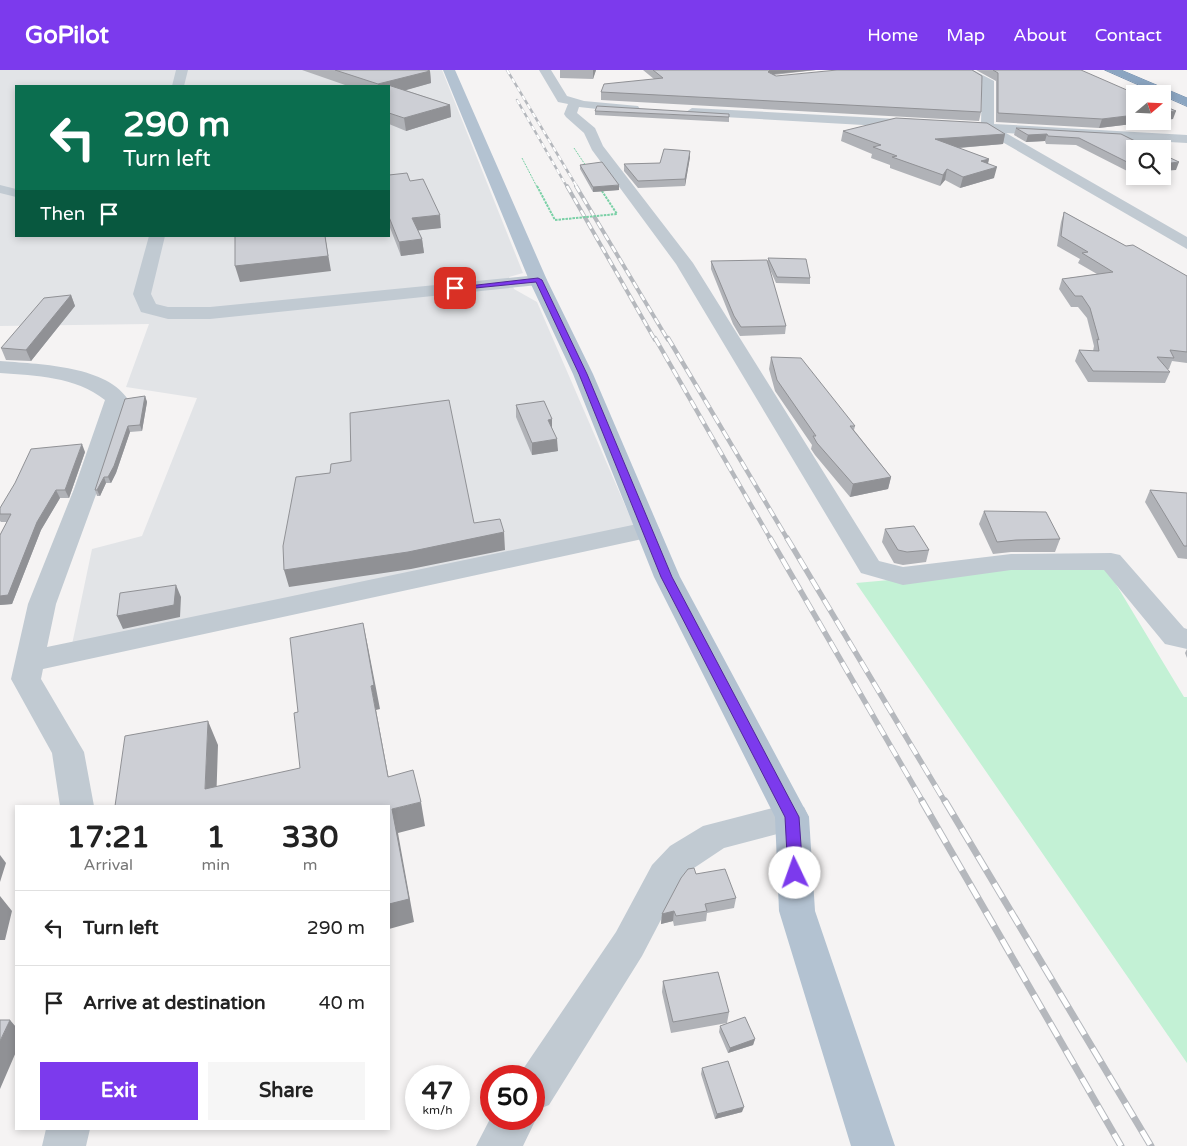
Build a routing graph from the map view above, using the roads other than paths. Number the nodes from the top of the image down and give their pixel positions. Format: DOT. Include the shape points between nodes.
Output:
graph roads {
  1 [pos="182,70"];
  2 [pos="449,70"];
  3 [pos="545,70"];
  4 [pos="964,70"];
  5 [pos="1098,70"];
  6 [pos="1111,70"];
  7 [pos="178,85"];
  8 [pos="1133,85"];
  9 [pos="1142,85"];
  10 [pos="1171,97"];
  11 [pos="1171,99"];
  12 [pos="1187,101"];
  13 [pos="575,103"];
  14 [pos="816,105"];
  15 [pos="1187,108"];
  16 [pos="646,110"];
  17 [pos="674,111"];
  18 [pos="841,120"];
  19 [pos="987,127"];
  20 [pos="1187,139"];
  21 [pos="0,189"];
  22 [pos="15,193"];
  23 [pos="157,237"];
  24 [pos="1187,244"];
  25 [pos="538,280"];
  26 [pos="0,367"];
  27 [pos="647,530"];
  28 [pos="1187,639"];
  29 [pos="30,661"];
  30 [pos="77,805"];
  31 [pos="792,817"];
  32 [pos="545,1073"];
  33 [pos="68,1130"];
  34 [pos="508,1130"];
  35 [pos="64,1146"];
  36 [pos="498,1146"];
  37 [pos="873,1146"];
  1 -- 7 [label="street"];
  2 -- 25 [label="main road"];
  3 -- 13 [label="street" via="562,100"];
  4 -- 19 [label="street" via="988,82"];
  5 -- 8 [label="highway"];
  6 -- 9 [label="highway"];
  10 -- 12 [label="street"];
  11 -- 15 [label="highway"];
  13 -- 16 [label="street"];
  13 -- 28 [label="street" via="570,114 590,131 597,147 684,263 870,567 903,576 1011,562 1111,561 1175,637"];
  14 -- 18 [label="street"];
  17 -- 18 [label="street"];
  18 -- 19 [label="street"];
  19 -- 20 [label="street"];
  19 -- 24 [label="street"];
  21 -- 22 [label="street"];
  23 -- 25 [label="street" via="142,294 148,308 168,314 210,313"];
  25 -- 27 [label="main road" via="583,374"];
  26 -- 29 [label="street" via="86,378 116,398 86,489 42,604"];
  27 -- 29 [label="street"];
  27 -- 31 [label="main road" via="667,577"];
  29 -- 30 [label="street" via="26,679 68,752"];
  31 -- 32 [label="street" via="715,836 682,857 665,876 629,944"];
  31 -- 37 [label="main road" via="798,911"];
  33 -- 35 [label="street"];
  34 -- 36 [label="street"];
}
